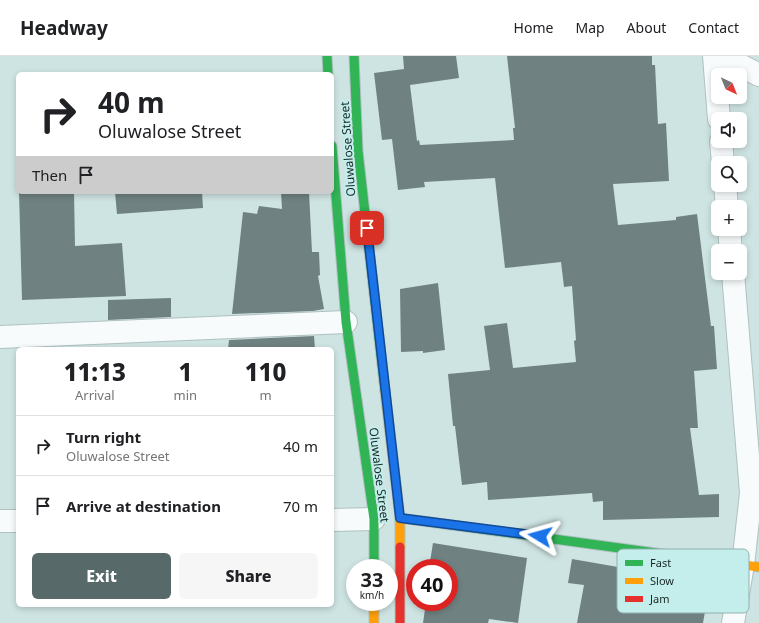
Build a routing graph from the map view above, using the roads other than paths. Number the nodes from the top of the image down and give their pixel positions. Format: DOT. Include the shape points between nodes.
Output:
graph roads {
  1 [pos="327,56"];
  2 [pos="354,56"];
  3 [pos="714,56"];
  4 [pos="723,56"];
  5 [pos="328,72"];
  6 [pos="759,76"];
  7 [pos="718,112"];
  8 [pos="351,151"];
  9 [pos="334,153"];
  10 [pos="334,177"];
  11 [pos="734,280"];
  12 [pos="346,322"];
  13 [pos="0,337"];
  14 [pos="400,518"];
  15 [pos="374,519"];
  16 [pos="334,520"];
  17 [pos="0,521"];
  18 [pos="16,521"];
  19 [pos="631,549"];
  20 [pos="374,559"];
  21 [pos="751,566"];
  22 [pos="374,611"];
  23 [pos="737,613"];
  24 [pos="374,623"];
  25 [pos="400,623"];
  26 [pos="734,623"];
  1 -- 5 [label="street"];
  2 -- 8 [label="street, Oluwalose Street"];
  3 -- 7 [label="street"];
  4 -- 6 [label="street"];
  8 -- 9 [label="street"];
  8 -- 14 [label="street, Oluwalose Street"];
  10 -- 12 [label="street, Oluwalose Street"];
  11 -- 21 [label="street" via="751,493"];
  12 -- 13 [label="street"];
  12 -- 15 [label="street, Oluwalose Street"];
  14 -- 19 [label="street"];
  14 -- 25 [label="street, Oluwalose Street"];
  15 -- 16 [label="street"];
  15 -- 20 [label="street, Oluwalose Street"];
  17 -- 18 [label="street"];
  22 -- 24 [label="street"];
  23 -- 26 [label="street"];
}
